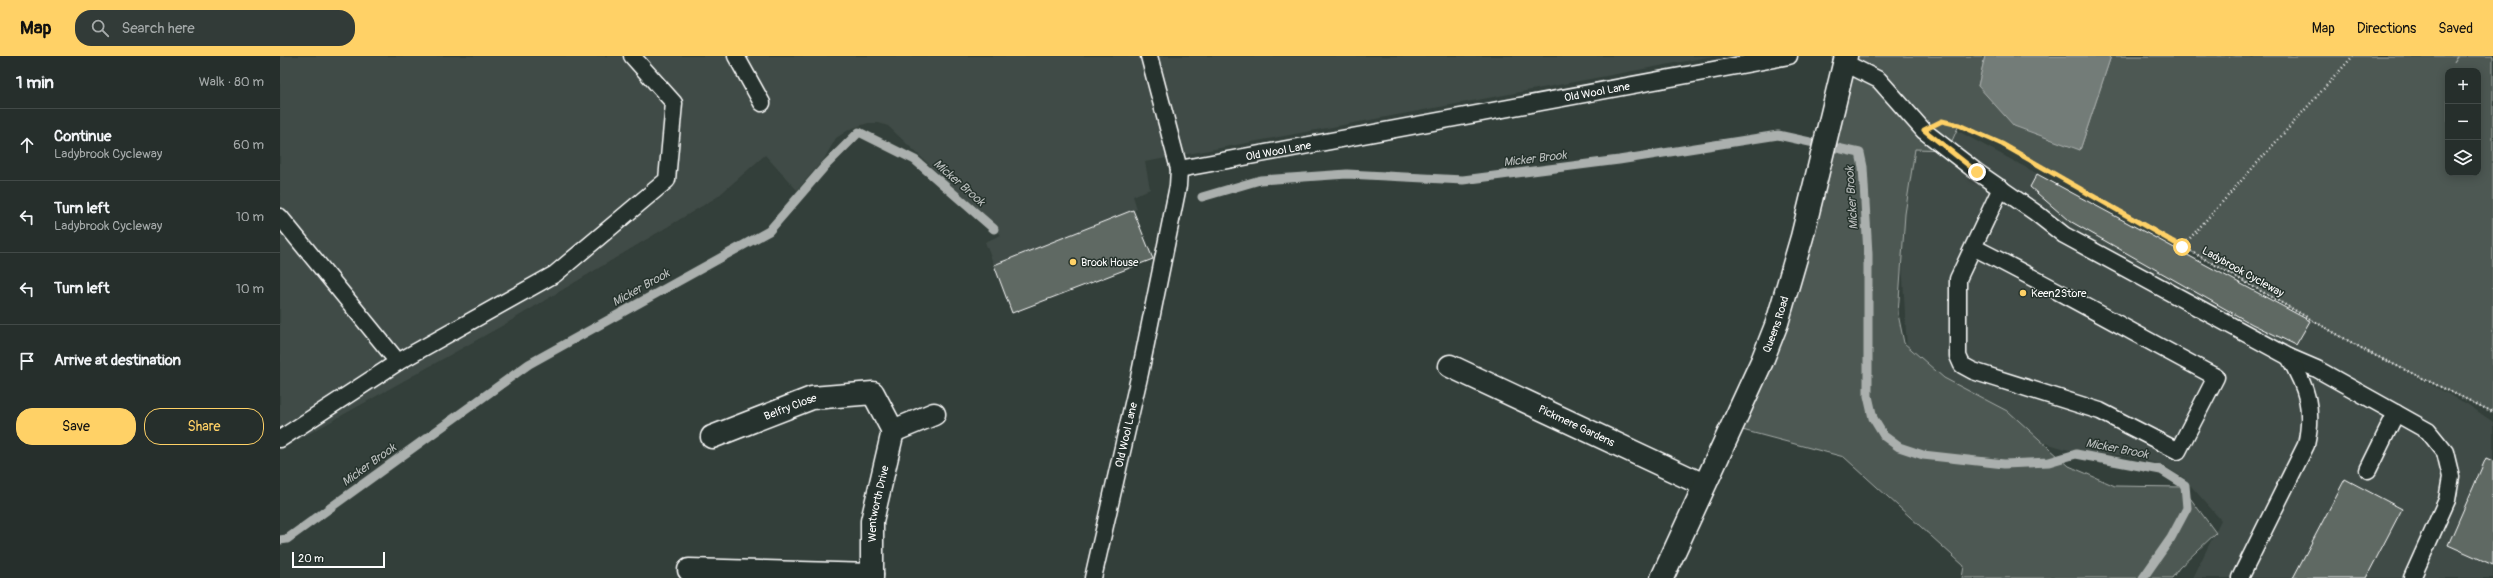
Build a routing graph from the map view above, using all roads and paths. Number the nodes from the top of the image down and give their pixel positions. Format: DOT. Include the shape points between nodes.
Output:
graph roads {
  1 [pos="632,56"];
  2 [pos="736,56"];
  3 [pos="1149,56"];
  4 [pos="1789,56"];
  5 [pos="2353,56"];
  6 [pos="1846,59"];
  7 [pos="762,103"];
  8 [pos="1924,130"];
  9 [pos="1180,169"];
  10 [pos="2001,188"];
  11 [pos="280,217"];
  12 [pos="1973,247"];
  13 [pos="2182,247"];
  14 [pos="2289,357"];
  15 [pos="398,362"];
  16 [pos="1450,366"];
  17 [pos="2493,412"];
  18 [pos="2396,413"];
  19 [pos="934,414"];
  20 [pos="893,431"];
  21 [pos="712,437"];
  22 [pos="280,439"];
  23 [pos="2368,470"];
  24 [pos="1704,485"];
  25 [pos="689,570"];
  26 [pos="872,577"];
  27 [pos="1093,578"];
  28 [pos="1662,578"];
  29 [pos="2240,578"];
  30 [pos="2412,578"];
  1 -- 15 [label="lane" via="674,103 667,180 555,274"];
  2 -- 7 [label="lane"];
  3 -- 9 [label="lane"];
  4 -- 9 [label="lane, Old Wool Lane"];
  5 -- 13 [label="path"];
  6 -- 8 [label="lane" via="1879,80"];
  6 -- 24 [label="street, Queens Road" via="1802,237 1777,323 1765,355"];
  8 -- 10 [label="lane"];
  8 -- 13 [label="path, Ladybrook Cycleway" via="1942,121 1966,128 2002,144"];
  9 -- 27 [label="lane, Old Wool Lane" via="1140,373"];
  10 -- 12 [label="lane"];
  10 -- 14 [label="lane" via="2064,235"];
  11 -- 15 [label="lane"];
  12 -- 12 [label="lane" via="1958,279 1958,356 1962,365 1973,371 2100,411 2178,451 2216,377 2087,308 2059,290"];
  13 -- 17 [label="path, Ladybrook Cycleway" via="2370,353"];
  14 -- 18 [label="lane"];
  14 -- 29 [label="lane" via="2301,378 2308,399 2308,438"];
  15 -- 22 [label="lane"];
  16 -- 24 [label="street, Pickmere Gardens"];
  18 -- 23 [label="lane"];
  18 -- 30 [label="lane" via="2428,431 2445,452 2451,476 2447,500"];
  19 -- 20 [label="street"];
  20 -- 21 [label="street, Belfry Close" via="873,393 812,398"];
  20 -- 26 [label="street, Wentworth Drive" via="872,521"];
  24 -- 28 [label="street, Queens Road"];
  25 -- 26 [label="street"];
}
